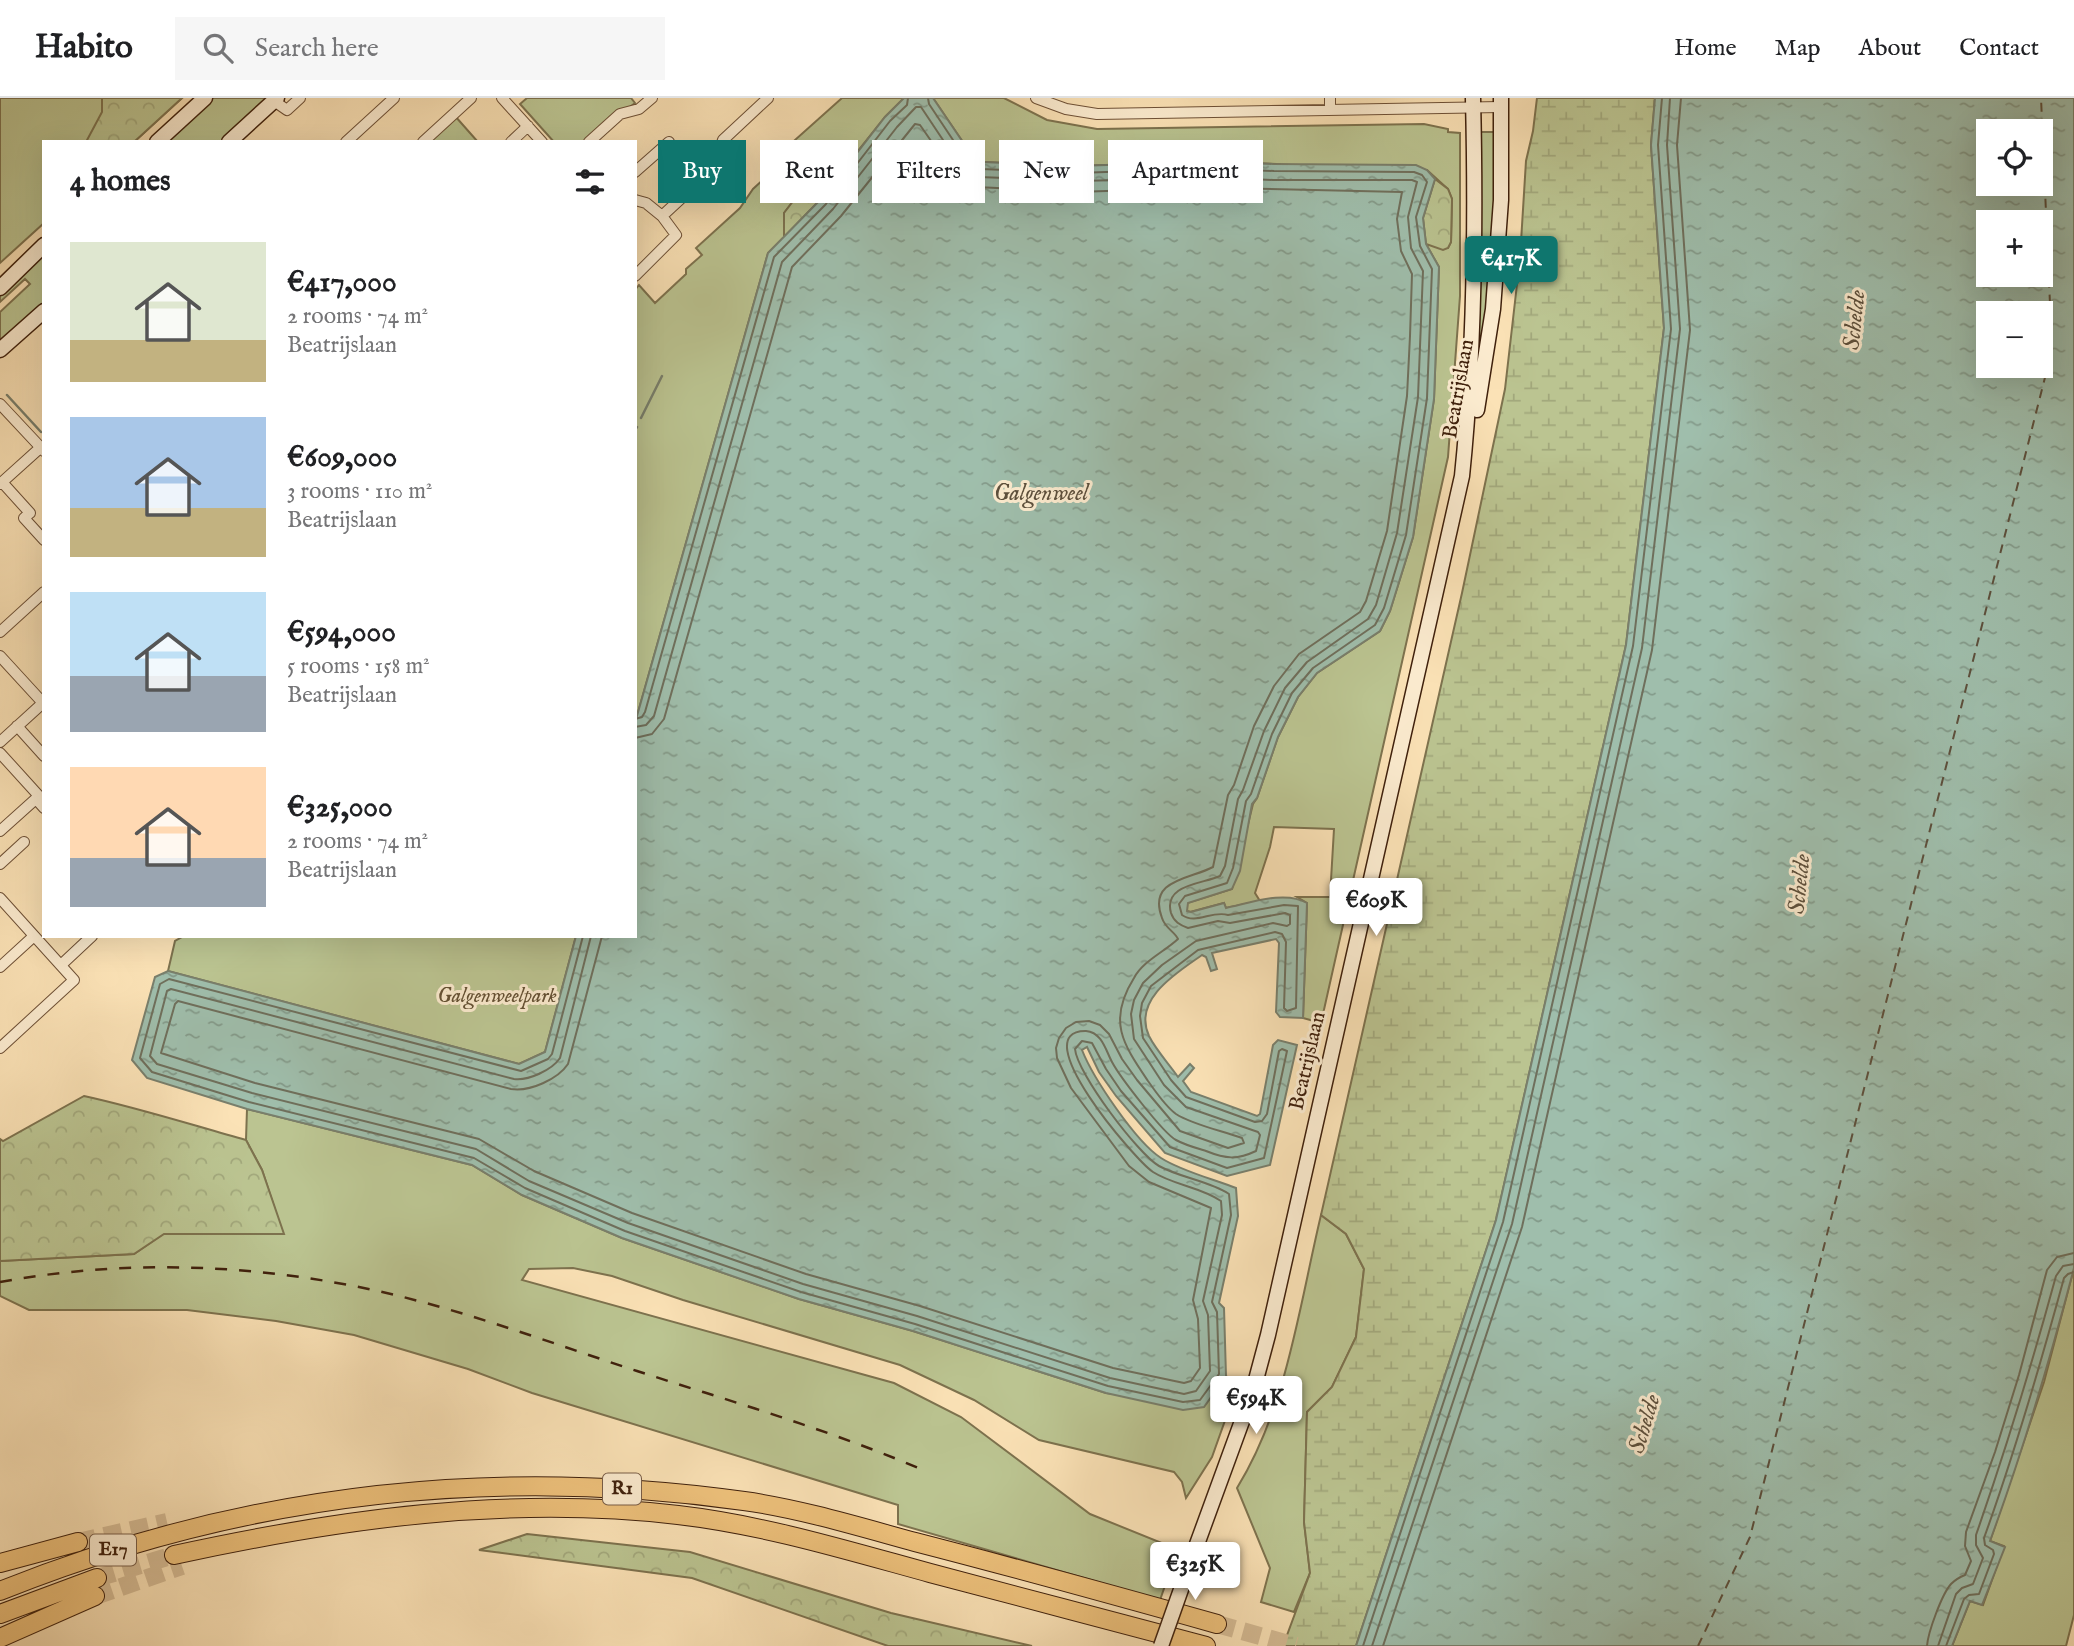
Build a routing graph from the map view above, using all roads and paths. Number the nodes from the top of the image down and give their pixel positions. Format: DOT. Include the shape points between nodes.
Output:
graph roads {
  1 [pos="205,98"];
  2 [pos="300,98"];
  3 [pos="394,98"];
  4 [pos="471,98"];
  5 [pos="652,98"];
  6 [pos="768,98"];
  7 [pos="1036,98"];
  8 [pos="1313,98"];
  9 [pos="1330,98"];
  10 [pos="276,99"];
  11 [pos="504,99"];
  12 [pos="1473,103"];
  13 [pos="1501,103"];
  14 [pos="1313,110"];
  15 [pos="1330,110"];
  16 [pos="528,126"];
  17 [pos="159,140"];
  18 [pos="231,140"];
  19 [pos="348,140"];
  20 [pos="425,140"];
  21 [pos="513,140"];
  22 [pos="540,140"];
  23 [pos="591,140"];
  24 [pos="723,140"];
  25 [pos="658,152"];
  26 [pos="637,171"];
  27 [pos="637,201"];
  28 [pos="675,203"];
  29 [pos="662,215"];
  30 [pos="42,247"];
  31 [pos="637,274"];
  32 [pos="0,288"];
  33 [pos="42,312"];
  34 [pos="0,350"];
  35 [pos="0,404"];
  36 [pos="42,449"];
  37 [pos="1462,476"];
  38 [pos="1,483"];
  39 [pos="41,537"];
  40 [pos="42,594"];
  41 [pos="0,632"];
  42 [pos="1,659"];
  43 [pos="42,702"];
  44 [pos="42,704"];
  45 [pos="17,726"];
  46 [pos="0,742"];
  47 [pos="0,753"];
  48 [pos="42,753"];
  49 [pos="36,796"];
  50 [pos="42,805"];
  51 [pos="0,831"];
  52 [pos="24,842"];
  53 [pos="0,864"];
  54 [pos="0,898"];
  55 [pos="34,936"];
  56 [pos="90,938"];
  57 [pos="61,965"];
  58 [pos="0,967"];
  59 [pos="0,1048"];
  60 [pos="229,1518"];
  61 [pos="167,1522"];
  62 [pos="78,1542"];
  63 [pos="178,1561"];
  64 [pos="0,1563"];
  65 [pos="0,1591"];
  66 [pos="0,1614"];
  67 [pos="1217,1624"];
  68 [pos="0,1638"];
  69 [pos="1161,1646"];
  70 [pos="1206,1646"];
  1 -- 17 [label="street"];
  2 -- 10 [label="street" via="287,110"];
  3 -- 19 [label="street"];
  4 -- 20 [label="street"];
  5 -- 23 [label="street" via="620,114"];
  6 -- 24 [label="street"];
  7 -- 14 [label="street" via="1097,114"];
  8 -- 14 [label="street"];
  9 -- 15 [label="street"];
  10 -- 18 [label="street"];
  11 -- 16 [label="street"];
  12 -- 13 [label="street"];
  12 -- 15 [label="street"];
  12 -- 37 [label="street, Beatrijslaan" via="1474,337"];
  13 -- 37 [label="street, Beatrijslaan" via="1501,200 1493,309"];
  14 -- 15 [label="street"];
  16 -- 21 [label="street"];
  16 -- 22 [label="street"];
  25 -- 26 [label="street"];
  27 -- 29 [label="street"];
  28 -- 29 [label="street"];
  29 -- 31 [label="street" via="676,235"];
  30 -- 32 [label="street"];
  33 -- 34 [label="street"];
  35 -- 36 [label="street"];
  36 -- 38 [label="street"];
  37 -- 69 [label="street, Beatrijslaan, bridge" via="1268,1335 1253,1391"];
  38 -- 39 [label="street" via="30,513 24,518"];
  40 -- 41 [label="street"];
  42 -- 43 [label="street"];
  44 -- 45 [label="street"];
  45 -- 46 [label="street"];
  45 -- 48 [label="street"];
  47 -- 49 [label="street"];
  49 -- 50 [label="street"];
  49 -- 51 [label="street"];
  52 -- 53 [label="street"];
  54 -- 55 [label="street"];
  55 -- 57 [label="street"];
  55 -- 58 [label="street"];
  56 -- 57 [label="street"];
  57 -- 59 [label="street" via="74,979"];
  60 -- 61 [label="highway, R1" via="197,1515"];
  60 -- 65 [label="highway, E17" via="92,1556"];
  60 -- 67 [label="highway, R1" via="391,1492 520,1485 607,1487 747,1501"];
  62 -- 64 [label="highway"];
  63 -- 70 [label="highway, R1" via="296,1530 384,1517 463,1510 677,1515 788,1534"];
  66 -- 68 [label="highway, E17" via="97,1587"];
}
